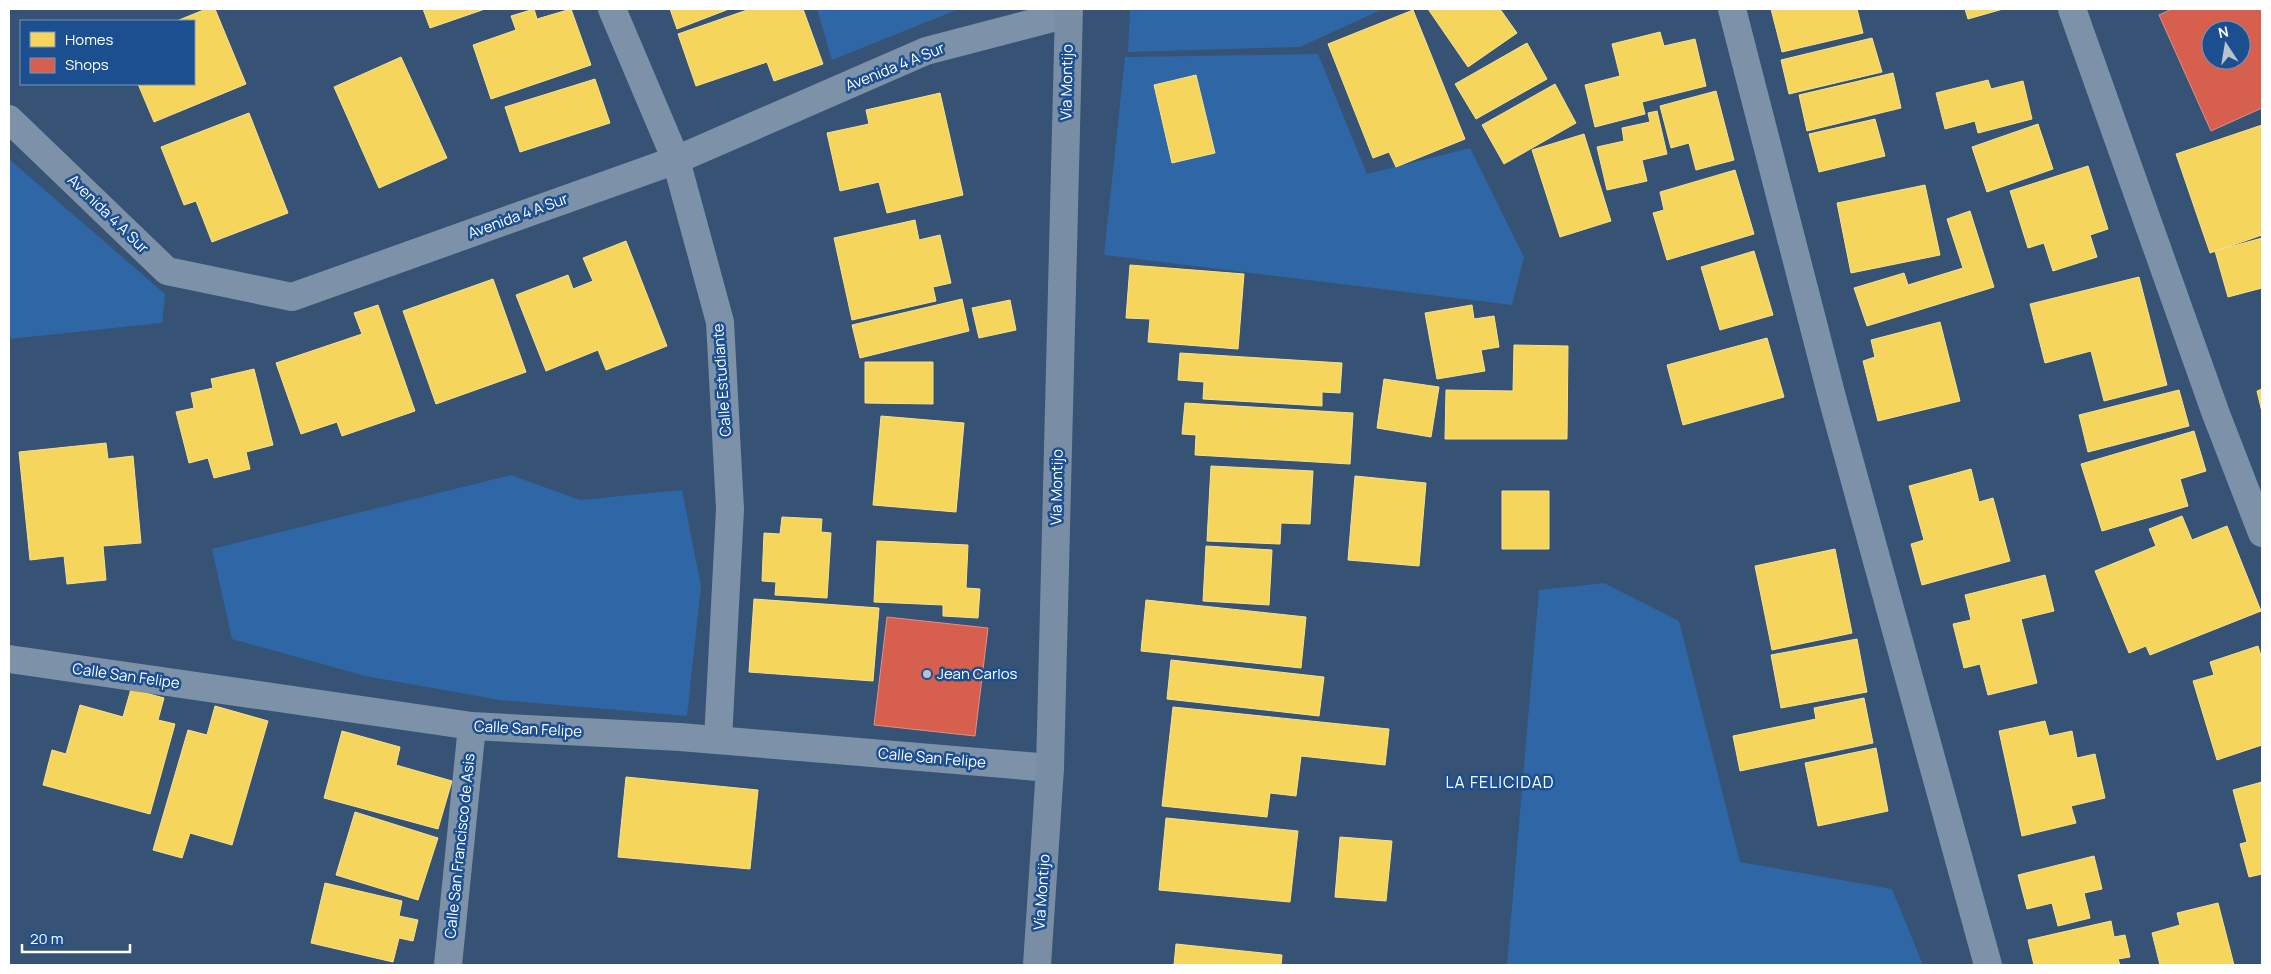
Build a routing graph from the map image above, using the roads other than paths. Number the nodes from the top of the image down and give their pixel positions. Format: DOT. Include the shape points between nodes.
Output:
graph roads {
  1 [pos="612,9"];
  2 [pos="1732,9"];
  3 [pos="2072,9"];
  4 [pos="1069,12"];
  5 [pos="9,119"];
  6 [pos="676,160"];
  7 [pos="2262,533"];
  8 [pos="9,659"];
  9 [pos="472,726"];
  10 [pos="718,740"];
  11 [pos="1050,768"];
  12 [pos="448,965"];
  13 [pos="1037,965"];
  14 [pos="1988,965"];
  1 -- 6 [label="street, Calle Estudiante"];
  2 -- 14 [label="street" via="1833,401"];
  3 -- 7 [label="street" via="2216,414"];
  4 -- 6 [label="street, Avenida 4 A Sur" via="926,52"];
  4 -- 11 [label="main road, Vía Montijo"];
  5 -- 6 [label="street, Avenida 4 A Sur" via="167,271 292,297"];
  6 -- 10 [label="street, Calle Estudiante" via="720,322 730,509"];
  8 -- 9 [label="street, Calle San Felipe"];
  9 -- 10 [label="street, Calle San Felipe"];
  9 -- 12 [label="street, Calle San Francisco de Asis"];
  10 -- 11 [label="street, Calle San Felipe"];
  11 -- 13 [label="main road, Vía Montijo"];
}
